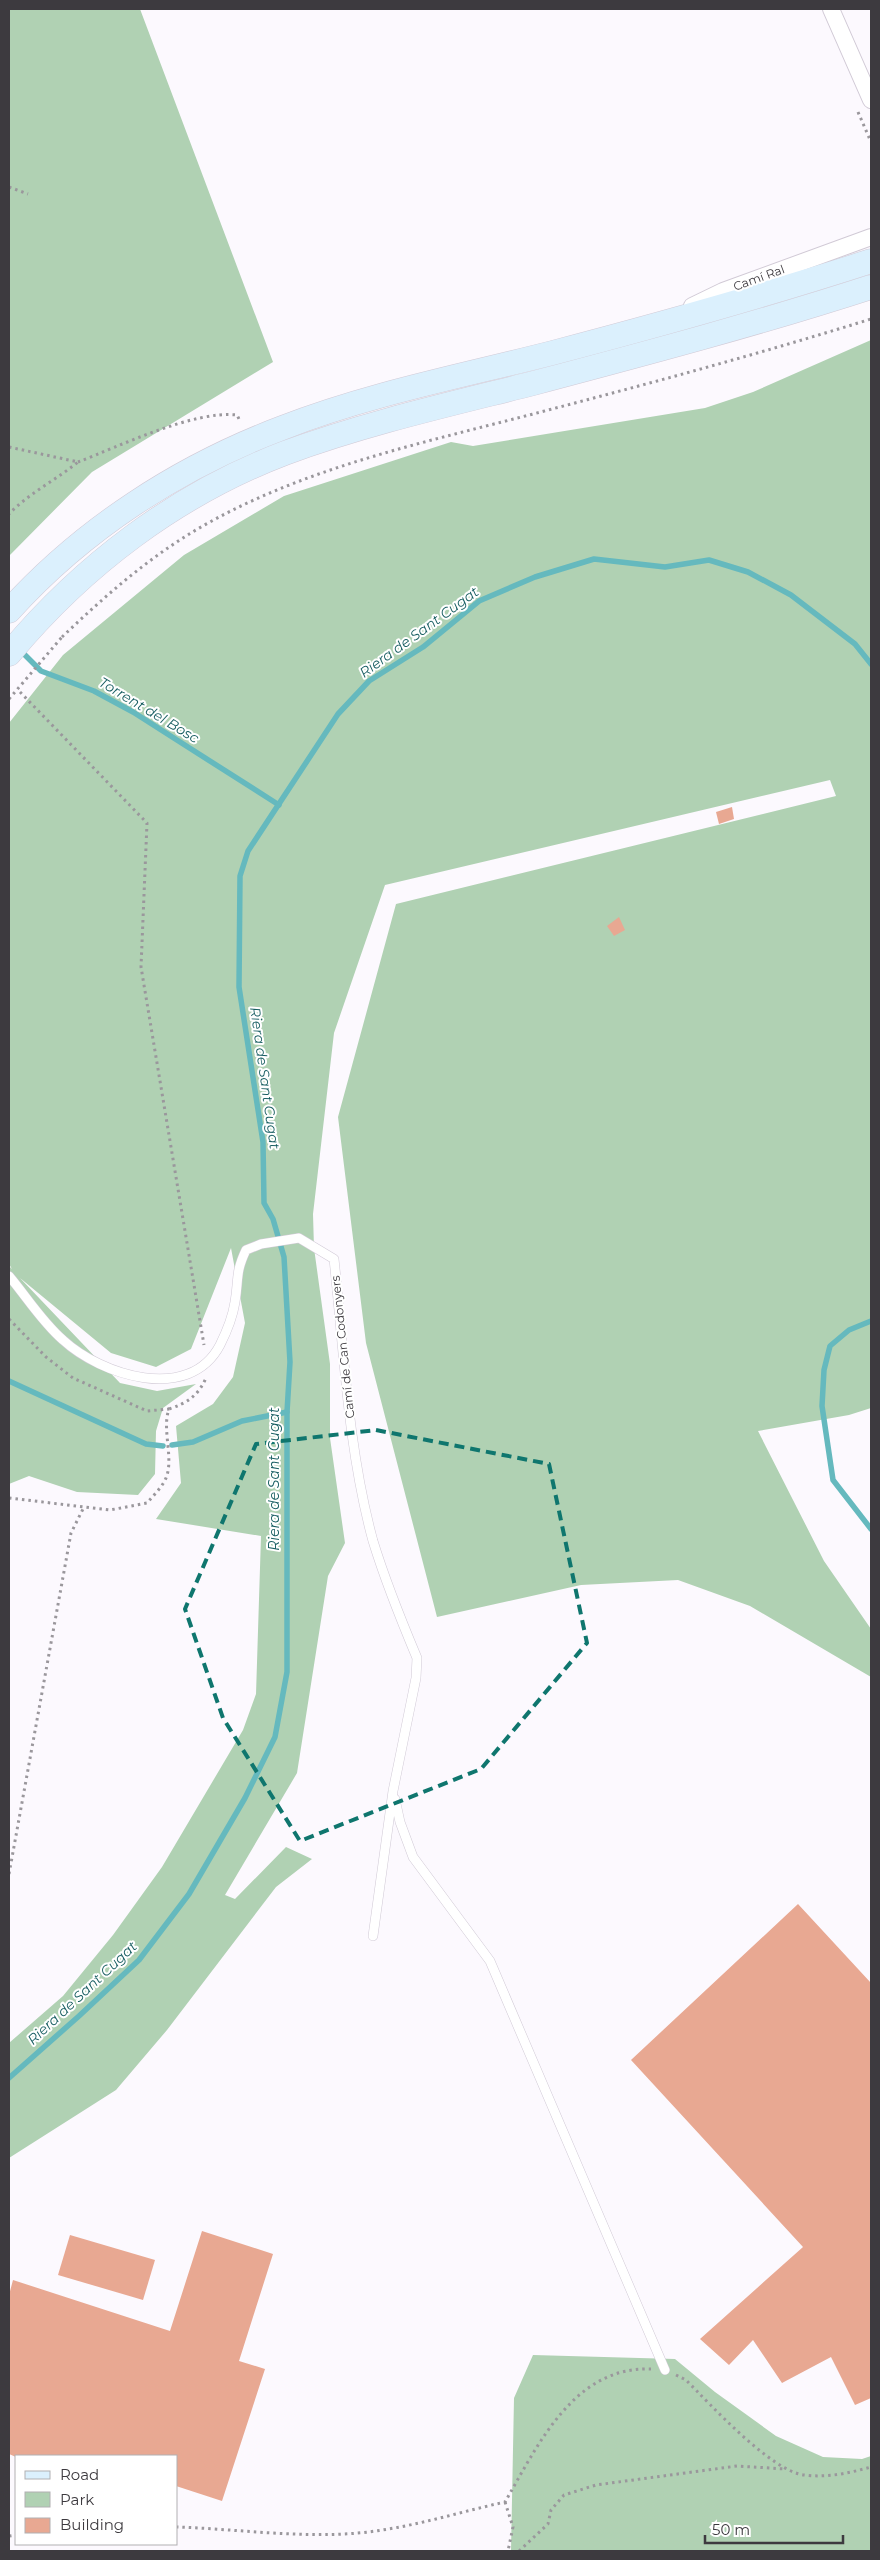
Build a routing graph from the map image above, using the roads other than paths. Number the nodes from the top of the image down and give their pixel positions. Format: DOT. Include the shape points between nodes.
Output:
graph roads {
  1 [pos="831,9"];
  2 [pos="871,100"];
  3 [pos="871,237"];
  4 [pos="871,261"];
  5 [pos="871,287"];
  6 [pos="649,327"];
  7 [pos="14,605"];
  8 [pos="9,654"];
  9 [pos="9,1276"];
  10 [pos="393,1791"];
  11 [pos="372,1936"];
  12 [pos="665,2370"];
  1 -- 2 [label="street"];
  3 -- 6 [label="street, Camí Ral" via="723,291"];
  4 -- 6 [label="main road"];
  5 -- 8 [label="main road" via="654,352 362,428 283,454 208,489 164,514 104,558 40,618"];
  6 -- 7 [label="main road" via="365,402 248,441 139,501 73,549"];
  9 -- 10 [label="lane, Camí de Can Codonyers" via="63,1341 109,1370 158,1381 190,1372 207,1363 220,1346 235,1304 238,1268 246,1250 261,1244 299,1238 334,1259 351,1422 362,1492 374,1541 417,1658 416,1678"];
  10 -- 11 [label="lane"];
  10 -- 12 [label="lane" via="413,1857 490,1961"];
}
